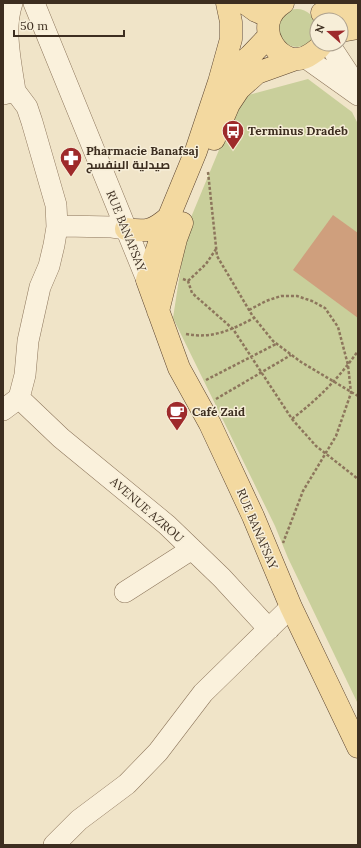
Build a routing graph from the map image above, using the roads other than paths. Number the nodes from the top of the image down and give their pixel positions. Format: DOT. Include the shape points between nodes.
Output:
graph roads {
  1 [pos="12,3"];
  2 [pos="34,3"];
  3 [pos="227,3"];
  4 [pos="245,3"];
  5 [pos="273,19"];
  6 [pos="313,52"];
  7 [pos="333,52"];
  8 [pos="301,59"];
  9 [pos="219,82"];
  10 [pos="358,88"];
  11 [pos="9,92"];
  12 [pos="358,95"];
  13 [pos="169,217"];
  14 [pos="57,227"];
  15 [pos="126,229"];
  16 [pos="147,280"];
  17 [pos="162,321"];
  18 [pos="11,404"];
  19 [pos="192,549"];
  20 [pos="125,592"];
  21 [pos="291,607"];
  22 [pos="269,629"];
  23 [pos="358,747"];
  24 [pos="54,845"];
  1 -- 11 [label="street" via="8,14"];
  2 -- 15 [label="street, RUE BANAFSAY"];
  3 -- 9 [label="main road, RUE BANAFSAY" via="231,39"];
  4 -- 5 [label="main road"];
  5 -- 8 [label="main road" via="275,49 286,57"];
  5 -- 9 [label="main road" via="250,56"];
  6 -- 8 [label="main road"];
  7 -- 10 [label="street"];
  8 -- 12 [label="street"];
  8 -- 17 [label="main road" via="257,73 229,104 176,239 167,272"];
  9 -- 13 [label="main road, RUE BANAFSAY" via="196,151"];
  11 -- 14 [label="street" via="27,107 56,205"];
  13 -- 15 [label="main road" via="151,230"];
  13 -- 16 [label="main road, RUE BANAFSAY"];
  14 -- 15 [label="street"];
  14 -- 18 [label="street" via="52,252 38,294 28,341 25,375"];
  15 -- 16 [label="street, RUE BANAFSAY"];
  16 -- 17 [label="main road, RUE BANAFSAY"];
  17 -- 21 [label="main road, RUE BANAFSAY" via="179,368 253,516"];
  18 -- 19 [label="street, AVENUE AZROU" via="61,438"];
  19 -- 20 [label="street"];
  19 -- 22 [label="street, AVENUE AZROU"];
  21 -- 22 [label="street"];
  21 -- 23 [label="main road, RUE BANAFSAY"];
  22 -- 24 [label="street" via="203,693 158,752 132,778 79,820"];
}
